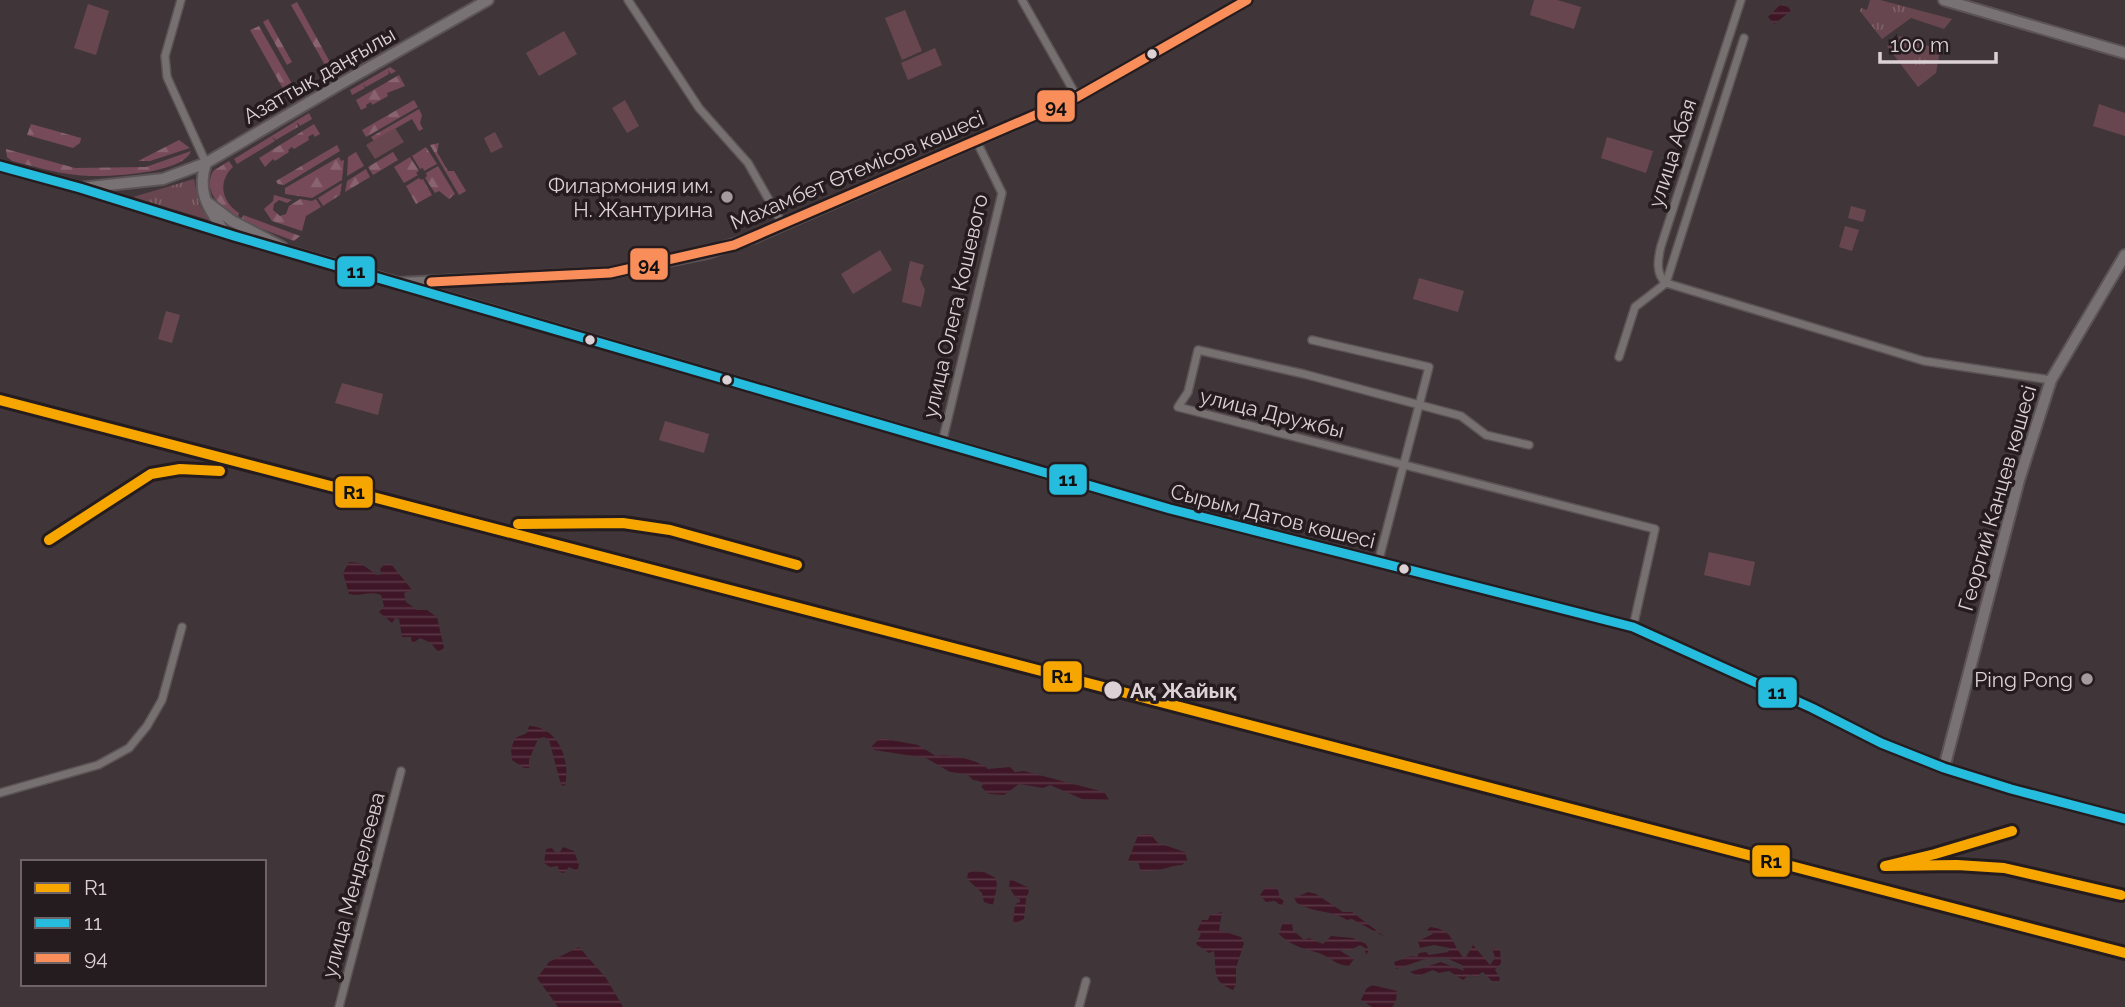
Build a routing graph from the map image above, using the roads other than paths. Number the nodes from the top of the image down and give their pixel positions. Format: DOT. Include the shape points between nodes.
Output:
graph roads {
  1 [pos="181,0"];
  2 [pos="488,0"];
  3 [pos="628,0"];
  4 [pos="1022,0"];
  5 [pos="1247,0"];
  6 [pos="1741,0"];
  7 [pos="1944,0"];
  8 [pos="1744,38"];
  9 [pos="2125,53"];
  10 [pos="1077,97"];
  11 [pos="976,140"];
  12 [pos="206,163"];
  13 [pos="0,166"];
  14 [pos="80,188"];
  15 [pos="207,202"];
  16 [pos="782,223"];
  17 [pos="225,233"];
  18 [pos="296,254"];
  19 [pos="2125,255"];
  20 [pos="398,283"];
  21 [pos="1666,283"];
  22 [pos="1312,340"];
  23 [pos="1619,357"];
  24 [pos="2051,380"];
  25 [pos="1418,405"];
  26 [pos="942,443"];
  27 [pos="1529,445"];
  28 [pos="1404,464"];
  29 [pos="1378,563"];
  30 [pos="182,626"];
  31 [pos="1633,627"];
  32 [pos="1944,768"];
  33 [pos="401,771"];
  34 [pos="0,793"];
  35 [pos="2125,819"];
  36 [pos="1086,981"];
  37 [pos="339,1007"];
  38 [pos="1079,1007"];
  1 -- 12 [label="street" via="165,56 166,77"];
  2 -- 12 [label="main road, Азаттық даңғылы"];
  3 -- 16 [label="street" via="699,108 748,163"];
  4 -- 10 [label="street"];
  5 -- 10 [label="main road, Махамбет Өтемісов көшесі"];
  6 -- 21 [label="street, улица Абая" via="1661,246 1659,272"];
  7 -- 9 [label="main road"];
  8 -- 21 [label="street, улица Абая"];
  10 -- 11 [label="main road, Махамбет Өтемісов көшесі"];
  11 -- 16 [label="main road, Махамбет Өтемісов көшесі"];
  11 -- 26 [label="street, улица Олега Кошевого" via="1002,193"];
  12 -- 14 [label="main road, Азаттық даңғылы" via="163,179"];
  12 -- 15 [label="main road" via="201,179"];
  13 -- 14 [label="main road"];
  14 -- 17 [label="main road, Махамбет Өтемісов көшесі"];
  15 -- 17 [label="main road"];
  15 -- 18 [label="main road" via="232,221"];
  16 -- 20 [label="main road, Махамбет Өтемісов көшесі" via="734,245 610,273"];
  17 -- 18 [label="main road, Махамбет Өтемісов көшесі"];
  18 -- 20 [label="main road, Махамбет Өтемісов көшесі"];
  19 -- 24 [label="main road, Георгий Канцев көшесі"];
  20 -- 26 [label="main road, Сырым Датов көшесі"];
  21 -- 23 [label="street" via="1635,307"];
  21 -- 24 [label="street" via="1924,361"];
  22 -- 25 [label="street" via="1429,367"];
  24 -- 32 [label="main road, Георгий Канцев көшесі" via="2016,492"];
  25 -- 27 [label="street, улица Дружбы" via="1461,416 1486,435"];
  25 -- 28 [label="street"];
  25 -- 28 [label="street, улица Дружбы" via="1198,349 1188,393 1178,407"];
  26 -- 29 [label="main road, Сырым Датов көшесі"];
  28 -- 29 [label="street"];
  28 -- 31 [label="street, улица Дружбы" via="1655,529"];
  29 -- 31 [label="main road, Сырым Датов көшесі"];
  30 -- 34 [label="street" via="162,700 129,748 98,765"];
  31 -- 32 [label="main road, Сырым Датов көшесі"];
  32 -- 35 [label="main road, Сырым Датов көшесі"];
  33 -- 37 [label="street, улица Менделеева"];
  36 -- 38 [label="street"];
}
